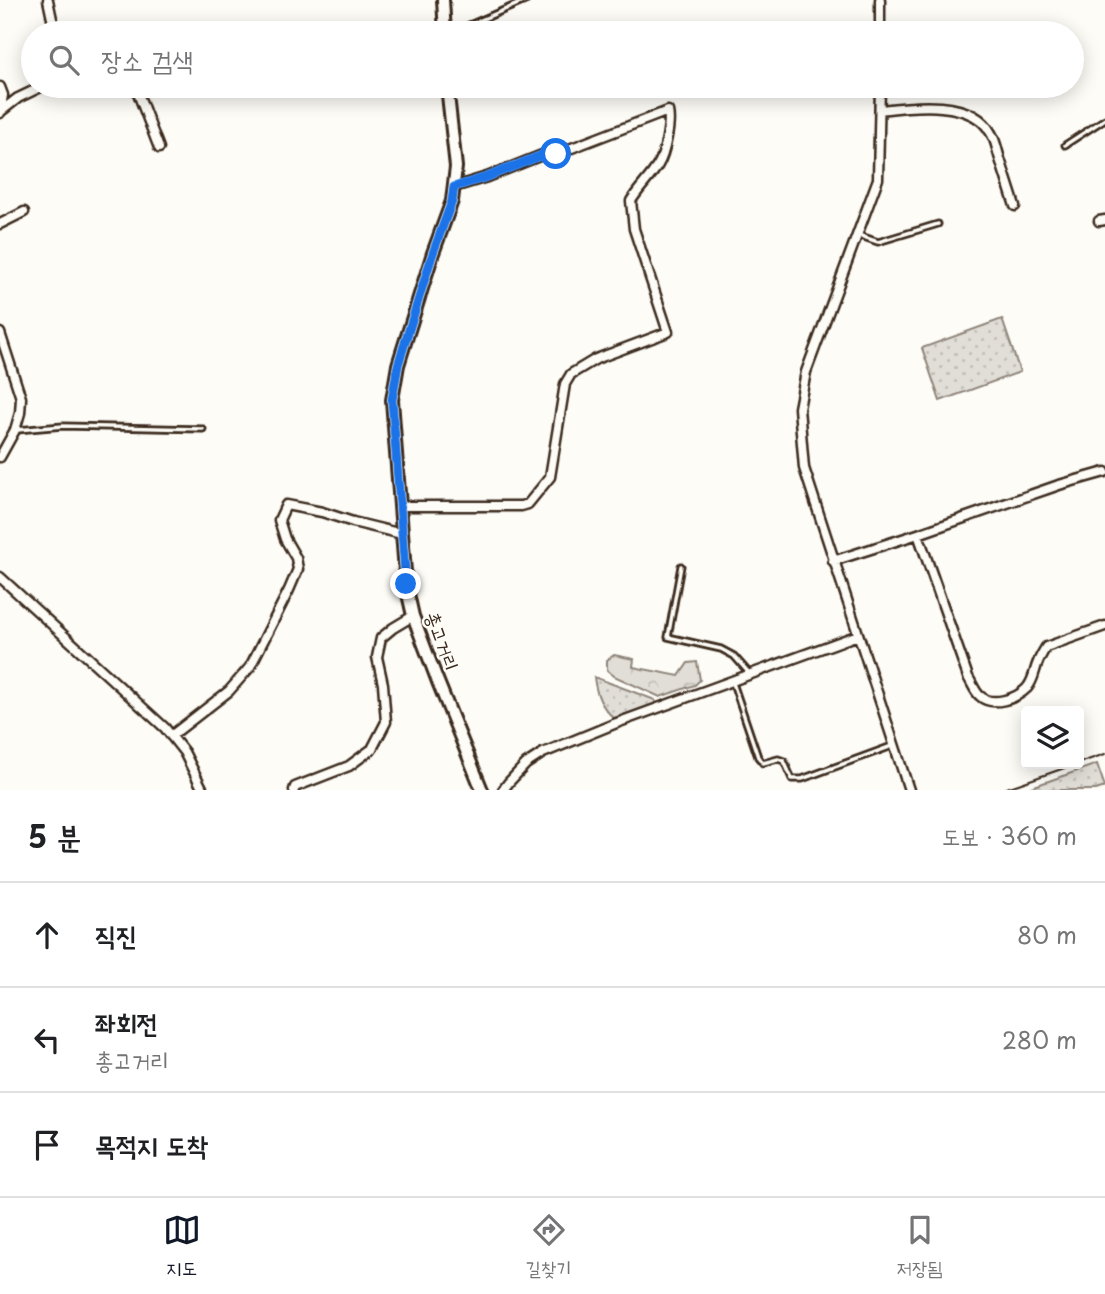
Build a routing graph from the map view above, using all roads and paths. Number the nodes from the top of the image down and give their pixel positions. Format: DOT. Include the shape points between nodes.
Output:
graph roads {
  1 [pos="48,0"];
  2 [pos="443,0"];
  3 [pos="527,0"];
  4 [pos="880,0"];
  5 [pos="52,21"];
  6 [pos="444,21"];
  7 [pos="479,21"];
  8 [pos="880,21"];
  9 [pos="0,87"];
  10 [pos="21,97"];
  11 [pos="140,98"];
  12 [pos="448,98"];
  13 [pos="880,98"];
  14 [pos="880,110"];
  15 [pos="0,113"];
  16 [pos="1105,119"];
  17 [pos="1065,145"];
  18 [pos="159,148"];
  19 [pos="454,187"];
  20 [pos="1015,206"];
  21 [pos="24,212"];
  22 [pos="0,224"];
  23 [pos="938,224"];
  24 [pos="856,234"];
  25 [pos="0,333"];
  26 [pos="204,429"];
  27 [pos="15,430"];
  28 [pos="0,457"];
  29 [pos="1105,472"];
  30 [pos="400,506"];
  31 [pos="402,534"];
  32 [pos="918,534"];
  33 [pos="833,561"];
  34 [pos="681,566"];
  35 [pos="0,577"];
  36 [pos="413,616"];
  37 [pos="1105,626"];
  38 [pos="858,635"];
  39 [pos="750,675"];
  40 [pos="732,681"];
  41 [pos="171,736"];
  42 [pos="894,746"];
  43 [pos="203,790"];
  44 [pos="294,790"];
  45 [pos="482,790"];
  46 [pos="503,790"];
  47 [pos="909,790"];
  1 -- 5 [label="street"];
  2 -- 6 [label="street"];
  3 -- 7 [label="lane"];
  4 -- 8 [label="street"];
  9 -- 15 [label="street"];
  10 -- 15 [label="street"];
  11 -- 18 [label="street"];
  12 -- 19 [label="street, 총고거리"];
  13 -- 14 [label="street"];
  14 -- 20 [label="street" via="939,106 984,121"];
  14 -- 24 [label="street" via="878,179"];
  16 -- 17 [label="lane"];
  19 -- 30 [label="street, 총고거리" via="398,365 392,400"];
  19 -- 30 [label="street" via="668,111 659,164 631,201 634,229 668,332 571,374 565,384 550,477 528,504"];
  21 -- 22 [label="street"];
  23 -- 24 [label="lane" via="878,242"];
  24 -- 33 [label="street" via="806,372 799,408 804,468"];
  25 -- 27 [label="street" via="21,398"];
  26 -- 27 [label="lane" via="64,426"];
  27 -- 28 [label="street"];
  29 -- 32 [label="street"];
  30 -- 31 [label="street, 총고거리"];
  31 -- 36 [label="street, 총고거리"];
  31 -- 41 [label="street" via="286,505 279,520 298,569 289,590 250,667 229,691"];
  32 -- 33 [label="street"];
  32 -- 37 [label="street" via="968,677 978,695 988,701 1016,696 1027,688 1046,647"];
  33 -- 38 [label="street"];
  34 -- 39 [label="lane" via="668,637 721,649"];
  35 -- 41 [label="street"];
  36 -- 44 [label="street" via="381,638 377,657 386,722 372,749 349,766"];
  36 -- 45 [label="street, 총고거리"];
  38 -- 39 [label="street"];
  38 -- 42 [label="street"];
  39 -- 40 [label="street"];
  40 -- 42 [label="lane" via="758,757 763,763 784,761 792,779"];
  40 -- 46 [label="street" via="543,753"];
  41 -- 43 [label="street"];
  42 -- 47 [label="street"];
}
